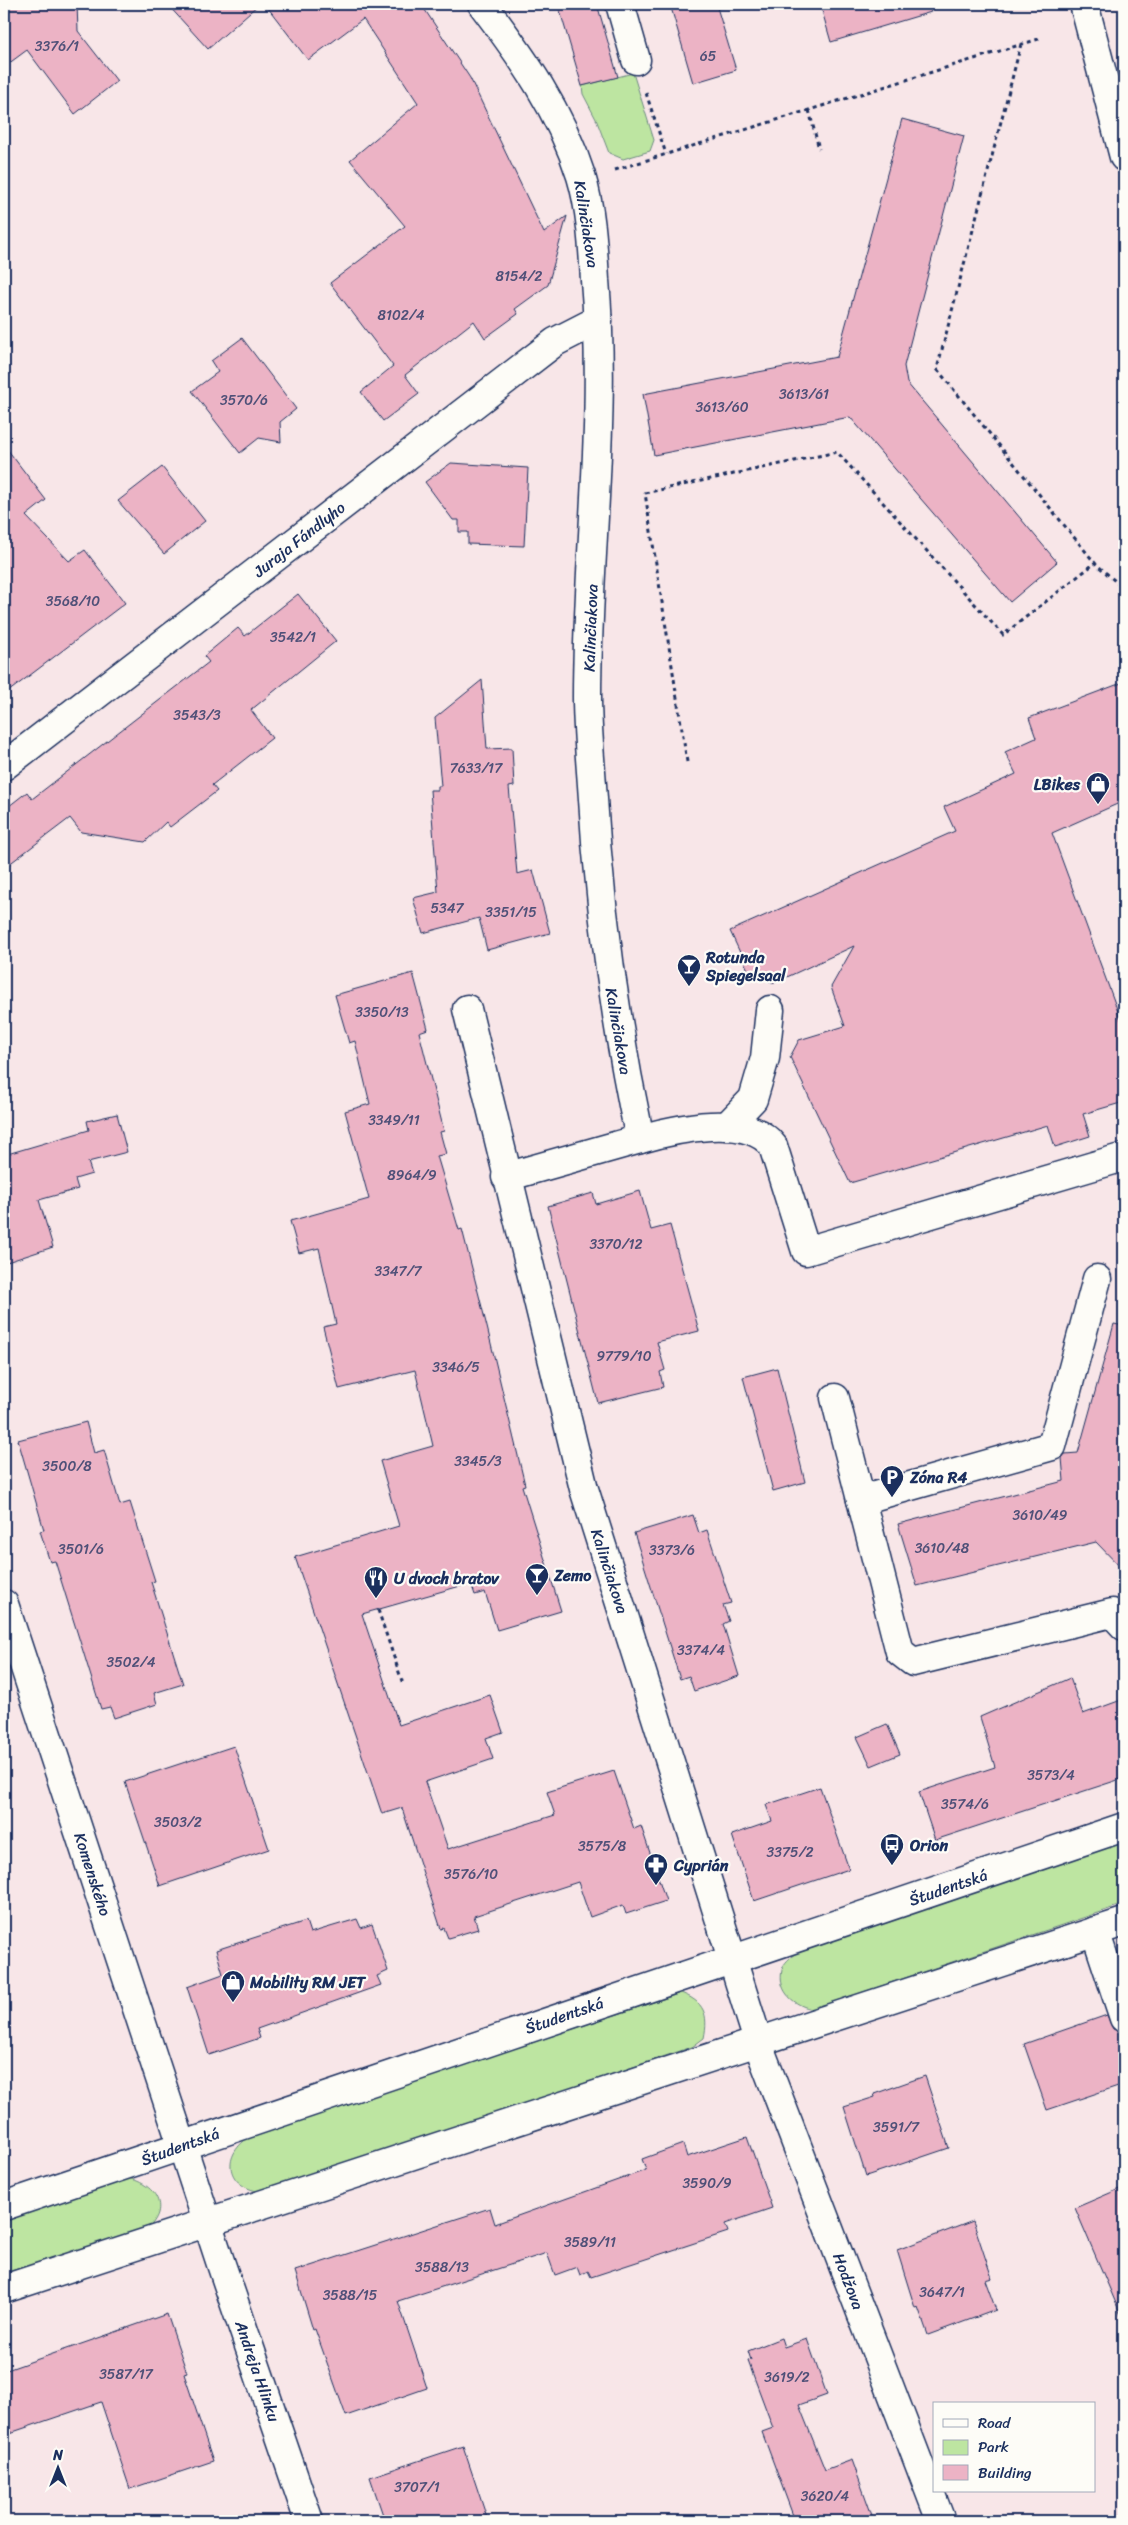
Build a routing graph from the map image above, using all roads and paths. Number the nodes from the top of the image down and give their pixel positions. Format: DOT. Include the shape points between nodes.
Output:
graph roads {
  1 [pos="482,4"];
  2 [pos="620,4"];
  3 [pos="1084,4"];
  4 [pos="1042,38"];
  5 [pos="1021,44"];
  6 [pos="636,60"];
  7 [pos="809,110"];
  8 [pos="819,149"];
  9 [pos="666,154"];
  10 [pos="1124,157"];
  11 [pos="611,171"];
  12 [pos="598,320"];
  13 [pos="1095,563"];
  14 [pos="1124,589"];
  15 [pos="687,762"];
  16 [pos="4,766"];
  17 [pos="467,1008"];
  18 [pos="770,1010"];
  19 [pos="727,1126"];
  20 [pos="640,1139"];
  21 [pos="1124,1157"];
  22 [pos="506,1177"];
  23 [pos="1097,1279"];
  24 [pos="835,1398"];
  25 [pos="861,1500"];
  26 [pos="4,1604"];
  27 [pos="378,1610"];
  28 [pos="1124,1626"];
  29 [pos="404,1684"];
  30 [pos="1124,1827"];
  31 [pos="1124,1922"];
  32 [pos="1095,1931"];
  33 [pos="732,1959"];
  34 [pos="1124,2018"];
  35 [pos="758,2040"];
  36 [pos="182,2145"];
  37 [pos="4,2206"];
  38 [pos="208,2221"];
  39 [pos="4,2289"];
  40 [pos="310,2521"];
  41 [pos="941,2521"];
  1 -- 12 [label="street, Kalinčiakova" via="525,60 559,121 581,177 592,236"];
  2 -- 6 [label="street"];
  3 -- 10 [label="street"];
  4 -- 5 [label="path"];
  5 -- 7 [label="path"];
  5 -- 13 [label="path" via="937,369"];
  6 -- 9 [label="path"];
  7 -- 8 [label="path"];
  7 -- 9 [label="path"];
  9 -- 11 [label="path"];
  12 -- 16 [label="street, Juraja Fándlyho" via="555,342"];
  12 -- 20 [label="street, Kalinčiakova" via="599,392 587,698 596,853 608,970"];
  13 -- 14 [label="path"];
  13 -- 15 [label="path" via="1003,635 837,452 645,493"];
  17 -- 22 [label="street, Kalinčiakova"];
  18 -- 19 [label="street" via="765,1058 752,1099"];
  19 -- 20 [label="street" via="672,1130"];
  19 -- 21 [label="street" via="765,1136 773,1146 806,1251"];
  20 -- 22 [label="street"];
  22 -- 33 [label="street, Kalinčiakova" via="584,1489"];
  23 -- 25 [label="street" via="1052,1446"];
  24 -- 25 [label="street"];
  25 -- 28 [label="street" via="900,1652 912,1662 1112,1613"];
  26 -- 36 [label="street, Komenského"];
  27 -- 29 [label="path"];
  30 -- 33 [label="street, Študentská"];
  31 -- 32 [label="street"];
  32 -- 34 [label="street"];
  32 -- 35 [label="street"];
  33 -- 35 [label="street, Kalinčiakova"];
  33 -- 36 [label="street, Študentská"];
  35 -- 38 [label="street"];
  35 -- 41 [label="street, Hodžova"];
  36 -- 37 [label="street, Študentská"];
  36 -- 38 [label="street, Komenského"];
  38 -- 39 [label="street"];
  38 -- 40 [label="street, Andreja Hlinku"];
}
